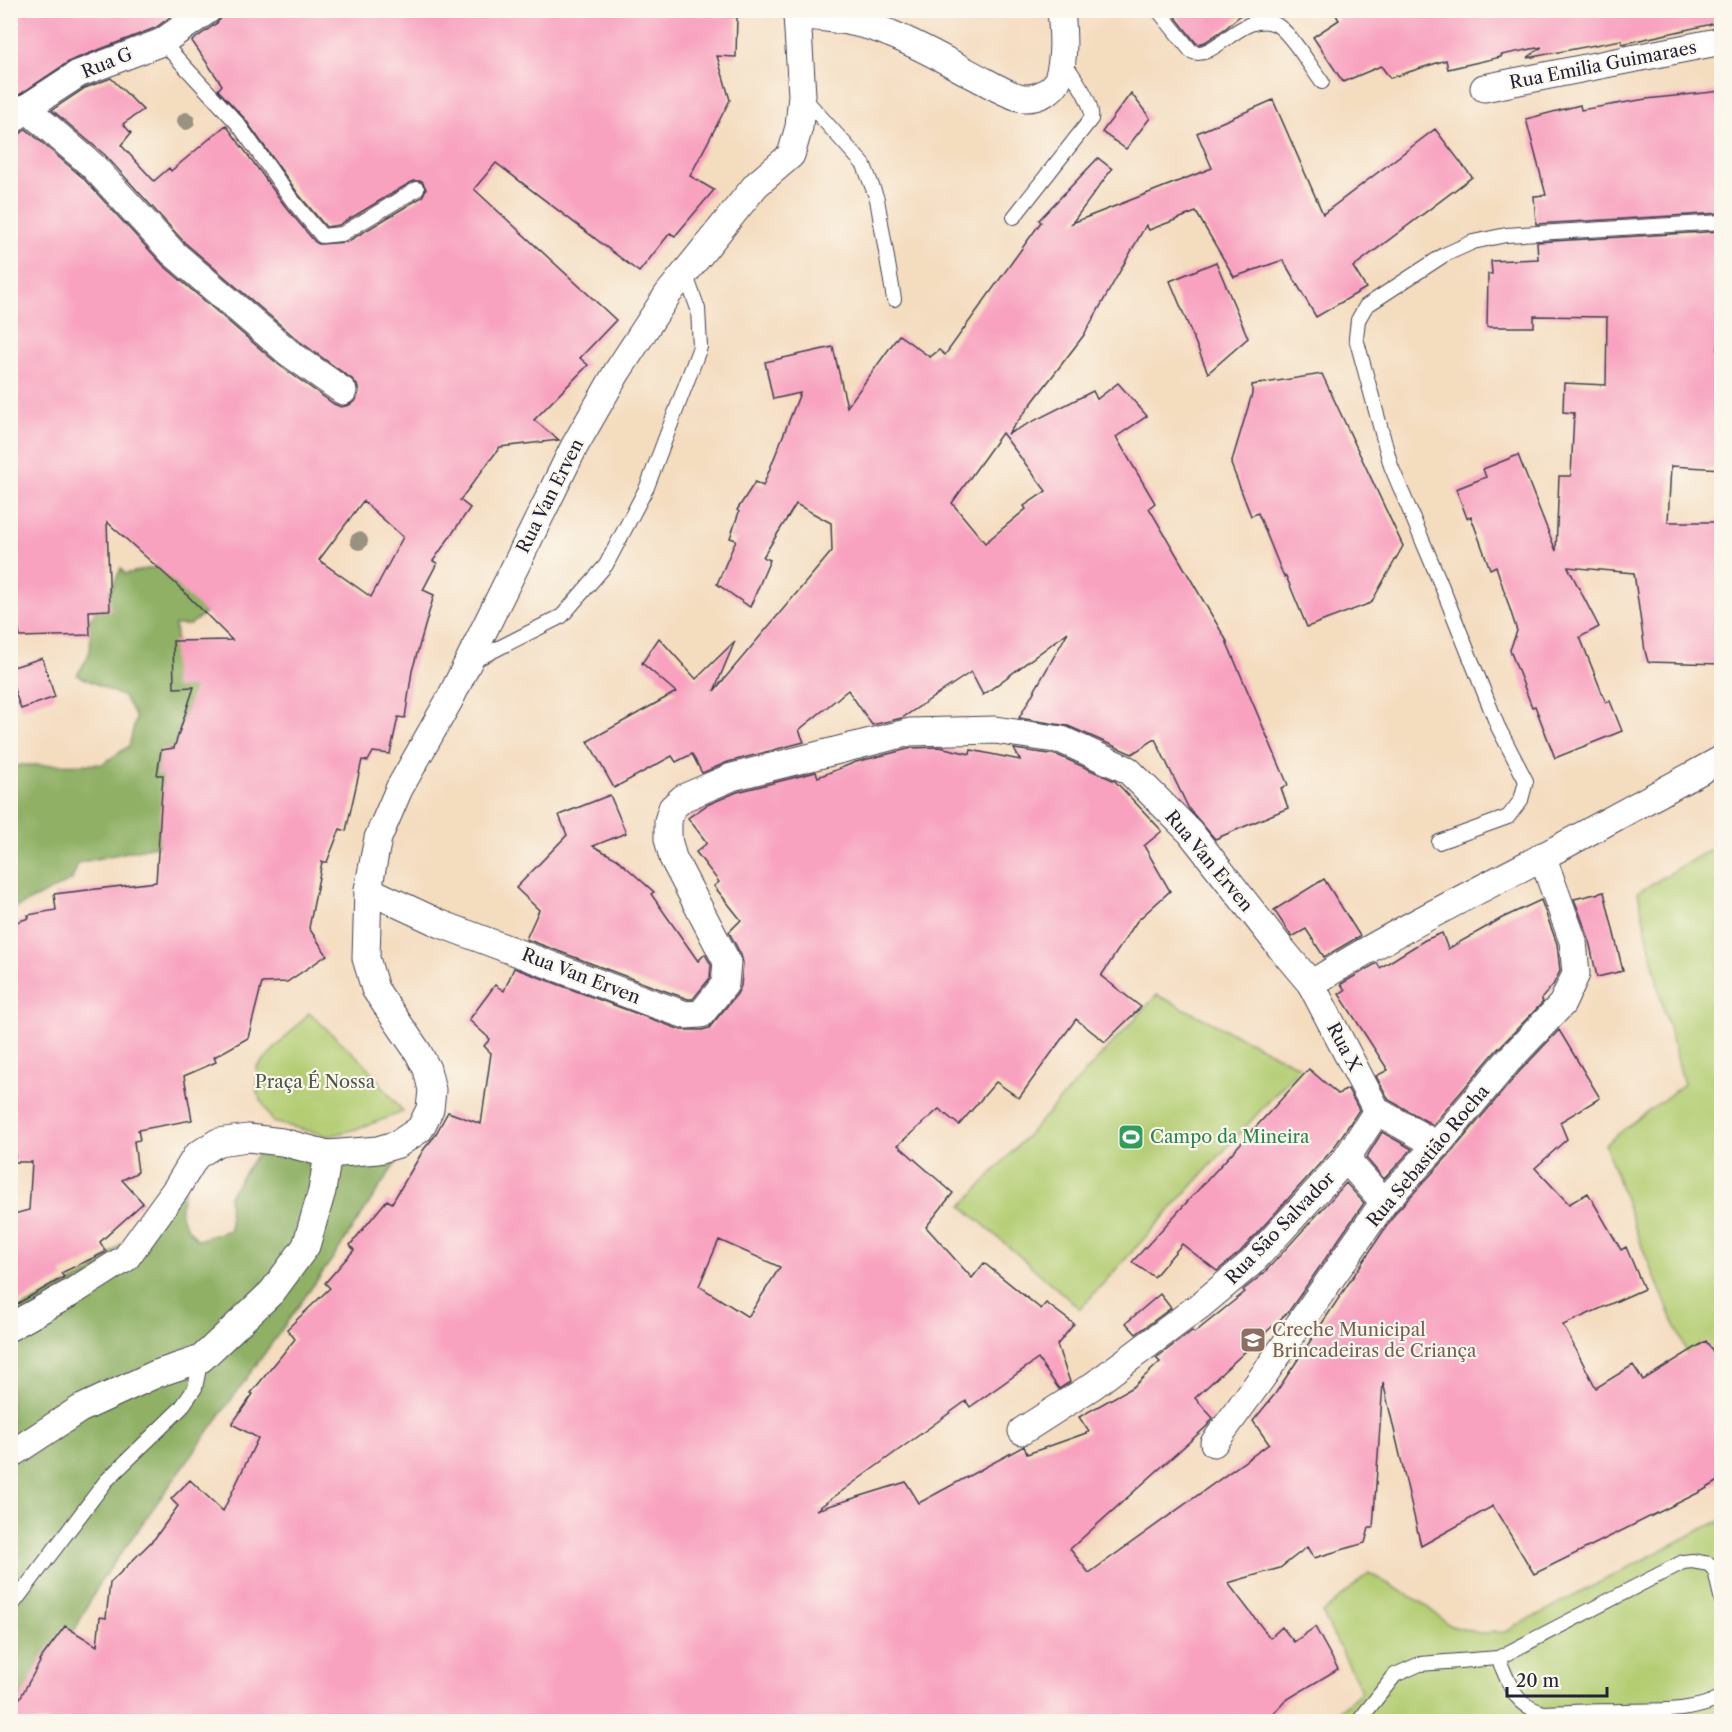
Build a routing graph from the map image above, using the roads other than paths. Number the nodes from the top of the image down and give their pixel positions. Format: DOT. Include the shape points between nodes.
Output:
graph roads {
  1 [pos="208,10"];
  2 [pos="1061,10"];
  3 [pos="1158,10"];
  4 [pos="1722,41"];
  5 [pos="162,42"];
  6 [pos="1061,57"];
  7 [pos="1322,82"];
  8 [pos="1484,88"];
  9 [pos="802,95"];
  10 [pos="18,115"];
  11 [pos="417,189"];
  12 [pos="1014,217"];
  13 [pos="1722,222"];
  14 [pos="685,273"];
  15 [pos="894,299"];
  16 [pos="344,392"];
  17 [pos="467,664"];
  18 [pos="1722,759"];
  19 [pos="1439,842"];
  20 [pos="1542,856"];
  21 [pos="368,890"];
  22 [pos="1311,984"];
  23 [pos="1377,1111"];
  24 [pos="1437,1145"];
  25 [pos="328,1154"];
  26 [pos="1346,1159"];
  27 [pos="1384,1202"];
  28 [pos="10,1327"];
  29 [pos="201,1359"];
  30 [pos="1022,1431"];
  31 [pos="1214,1443"];
  32 [pos="10,1455"];
  33 [pos="1722,1601"];
  34 [pos="10,1608"];
  35 [pos="1498,1658"];
  36 [pos="1722,1696"];
  37 [pos="1358,1722"];
  1 -- 5 [label="street, Rua G"];
  2 -- 6 [label="street, Rua Van Erven"];
  3 -- 7 [label="lane" via="1195,54 1204,53 1241,28 1259,21 1275,24 1287,34"];
  4 -- 8 [label="street, Rua Emilia Guimaraes"];
  5 -- 10 [label="street, Rua G" via="78,74"];
  5 -- 11 [label="lane" via="238,124 322,236 342,234"];
  6 -- 9 [label="street, Rua Van Erven" via="1057,81 1043,95 1023,98 866,24 797,15"];
  6 -- 12 [label="lane" via="1089,102 1091,119"];
  9 -- 14 [label="street, Rua Van Erven" via="791,155 756,186"];
  9 -- 15 [label="lane" via="864,165 877,199"];
  10 -- 16 [label="street" via="93,166 173,253 289,353"];
  13 -- 19 [label="lane" via="1506,235 1473,242 1444,255 1366,306 1358,320 1356,338 1391,466 1498,727 1526,781 1521,800 1508,817"];
  14 -- 17 [label="street, Rua Van Erven" via="617,372 574,447"];
  14 -- 17 [label="lane" via="698,309 700,347 647,487 606,565 562,616"];
  17 -- 21 [label="street, Rua Van Erven" via="399,789 378,838"];
  18 -- 20 [label="street"];
  20 -- 22 [label="street"];
  20 -- 24 [label="street, Rua Sebastião Rocha" via="1573,941 1576,974 1562,1004"];
  21 -- 22 [label="street, Rua Van Erven" via="441,924 658,1005 686,1015 701,1014 725,984 727,962 673,858 668,839 672,808 683,798 732,777 910,732 995,730 1062,740 1128,770 1190,832"];
  21 -- 25 [label="street" via="366,958 375,989 427,1069 432,1090 430,1109 420,1129 398,1144 378,1150"];
  22 -- 23 [label="street, Rua X"];
  23 -- 24 [label="street"];
  23 -- 26 [label="street, Rua São Salvador"];
  24 -- 27 [label="street, Rua Sebastião Rocha"];
  25 -- 28 [label="street" via="248,1138 218,1143 195,1156 126,1258"];
  25 -- 29 [label="street" via="306,1246 272,1292"];
  26 -- 27 [label="street"];
  26 -- 30 [label="street, Rua São Salvador" via="1251,1263 1094,1385"];
  27 -- 31 [label="street, Rua Sebastião Rocha"];
  29 -- 32 [label="street" via="156,1374 80,1409"];
  29 -- 34 [label="lane" via="195,1388 182,1408 106,1481"];
  33 -- 35 [label="lane" via="1715,1571 1709,1564 1683,1562"];
  35 -- 36 [label="lane" via="1515,1695 1523,1704 1544,1713 1696,1707"];
  35 -- 37 [label="lane" via="1420,1664 1395,1675"];
}
